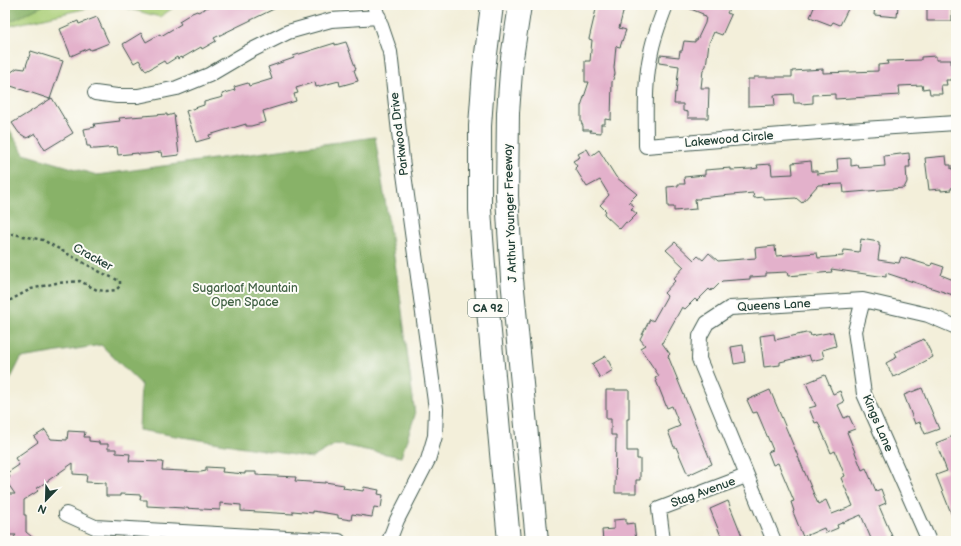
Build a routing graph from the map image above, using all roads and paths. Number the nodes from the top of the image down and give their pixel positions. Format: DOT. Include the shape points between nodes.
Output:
graph roads {
  1 [pos="481,5"];
  2 [pos="492,5"];
  3 [pos="520,5"];
  4 [pos="523,5"];
  5 [pos="666,5"];
  6 [pos="377,11"];
  7 [pos="516,30"];
  8 [pos="95,92"];
  9 [pos="482,98"];
  10 [pos="956,123"];
  11 [pos="5,234"];
  12 [pos="512,279"];
  13 [pos="863,300"];
  14 [pos="5,303"];
  15 [pos="956,327"];
  16 [pos="746,476"];
  17 [pos="66,514"];
  18 [pos="339,541"];
  19 [pos="389,541"];
  20 [pos="508,541"];
  21 [pos="537,541"];
  22 [pos="552,541"];
  23 [pos="663,541"];
  24 [pos="774,541"];
  25 [pos="928,541"];
  1 -- 9 [label="highway"];
  2 -- 9 [label="highway, CA 92"];
  3 -- 7 [label="highway, J Arthur Younger Freeway / CA 92"];
  4 -- 7 [label="highway"];
  5 -- 10 [label="street, Lakewood Circle" via="653,40 649,62 646,146"];
  6 -- 8 [label="street, Parkwood Drive" via="288,32 209,75 177,88 138,96"];
  6 -- 19 [label="street, Parkwood Drive" via="390,52 436,409 434,436 428,460"];
  7 -- 12 [label="highway, J Arthur Younger Freeway / CA 92" via="507,141 507,210"];
  9 -- 20 [label="highway, CA 92" via="482,238"];
  11 -- 14 [label="path, Cracker" via="43,240 120,281 120,286 116,290 106,291 97,290 80,281 56,283 31,289"];
  12 -- 21 [label="highway, J Arthur Younger Freeway / CA 92"];
  12 -- 22 [label="highway"];
  13 -- 15 [label="street, Queens Lane" via="928,315"];
  13 -- 16 [label="street, Queens Lane" via="730,308 707,322 700,336 699,359"];
  13 -- 25 [label="street, Kings Lane" via="855,331 864,394"];
  16 -- 23 [label="street, Stag Avenue" via="659,509"];
  16 -- 24 [label="street, Queens Lane"];
  17 -- 18 [label="street" via="95,527"];
}
